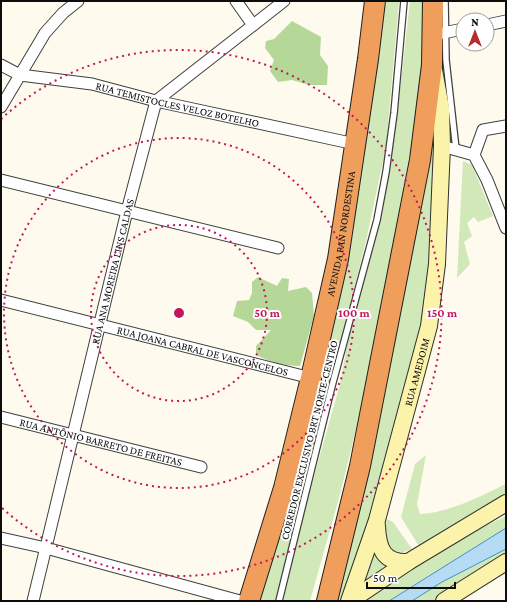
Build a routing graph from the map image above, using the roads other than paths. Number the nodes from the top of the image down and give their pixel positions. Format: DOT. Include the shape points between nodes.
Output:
graph roads {
  1 [pos="78,1"];
  2 [pos="236,1"];
  3 [pos="284,1"];
  4 [pos="375,1"];
  5 [pos="404,1"];
  6 [pos="433,1"];
  7 [pos="445,1"];
  8 [pos="506,21"];
  9 [pos="495,23"];
  10 [pos="253,25"];
  11 [pos="455,31"];
  12 [pos="439,34"];
  13 [pos="1,65"];
  14 [pos="432,65"];
  15 [pos="20,75"];
  16 [pos="156,101"];
  17 [pos="1,107"];
  18 [pos="506,126"];
  19 [pos="355,144"];
  20 [pos="449,147"];
  21 [pos="474,156"];
  22 [pos="1,180"];
  23 [pos="127,211"];
  24 [pos="506,228"];
  25 [pos="278,248"];
  26 [pos="1,300"];
  27 [pos="100,326"];
  28 [pos="311,378"];
  29 [pos="1,417"];
  30 [pos="74,435"];
  31 [pos="201,467"];
  32 [pos="506,503"];
  33 [pos="377,520"];
  34 [pos="1,538"];
  35 [pos="46,548"];
  36 [pos="408,562"];
  37 [pos="506,562"];
  38 [pos="33,601"];
  39 [pos="240,601"];
  40 [pos="249,601"];
  41 [pos="278,601"];
  42 [pos="327,601"];
  43 [pos="350,601"];
  44 [pos="444,601"];
  1 -- 15 [label="street" via="45,33"];
  2 -- 10 [label="street"];
  3 -- 10 [label="street"];
  4 -- 19 [label="highway, AVENIDA PAN NORDESTINA"];
  5 -- 41 [label="lane, CORREDOR EXCLUSIVO BRT NORTE-CENTRO" via="394,113 377,220"];
  6 -- 12 [label="highway"];
  7 -- 12 [label="lane"];
  8 -- 9 [label="street"];
  10 -- 16 [label="street"];
  11 -- 12 [label="street"];
  12 -- 14 [label="highway"];
  12 -- 20 [label="lane"];
  13 -- 15 [label="street, RUA TEMISTOCLES VELOZ BOTELHO"];
  14 -- 20 [label="main road, RUA AMEDOIM"];
  14 -- 42 [label="highway" via="420,160 375,394"];
  15 -- 16 [label="street, RUA TEMISTOCLES VELOZ BOTELHO" via="92,84"];
  15 -- 17 [label="street"];
  16 -- 19 [label="street, RUA TEMISTOCLES VELOZ BOTELHO"];
  16 -- 23 [label="street, RUA ANA MOREIRA LINS CALDAS"];
  18 -- 21 [label="street" via="483,130"];
  19 -- 28 [label="highway, AVENIDA PAN NORDESTINA" via="338,259"];
  20 -- 21 [label="street"];
  20 -- 33 [label="main road, RUA AMEDOIM" via="429,326"];
  21 -- 24 [label="street" via="487,180"];
  22 -- 23 [label="street"];
  23 -- 25 [label="street"];
  23 -- 27 [label="street, RUA ANA MOREIRA LINS CALDAS"];
  26 -- 27 [label="street, RUA JOANA CABRAL DE VASCONCELOS"];
  27 -- 28 [label="street, RUA JOANA CABRAL DE VASCONCELOS"];
  27 -- 30 [label="street, RUA ANA MOREIRA LINS CALDAS"];
  28 -- 40 [label="highway, AVENIDA PAN NORDESTINA" via="284,488"];
  29 -- 30 [label="street, RUA ANTÔNIO BARRETO DE FREITAS"];
  30 -- 31 [label="street, RUA ANTÔNIO BARRETO DE FREITAS"];
  30 -- 35 [label="street, RUA ANA MOREIRA LINS CALDAS"];
  32 -- 36 [label="main road"];
  33 -- 36 [label="main road" via="378,541 385,555 390,560"];
  33 -- 43 [label="main road, RUA AMEDOIM"];
  34 -- 35 [label="street"];
  35 -- 38 [label="street, RUA ANA MOREIRA LINS CALDAS"];
  35 -- 39 [label="street"];
  36 -- 43 [label="main road"];
  37 -- 44 [label="main road"];
}
